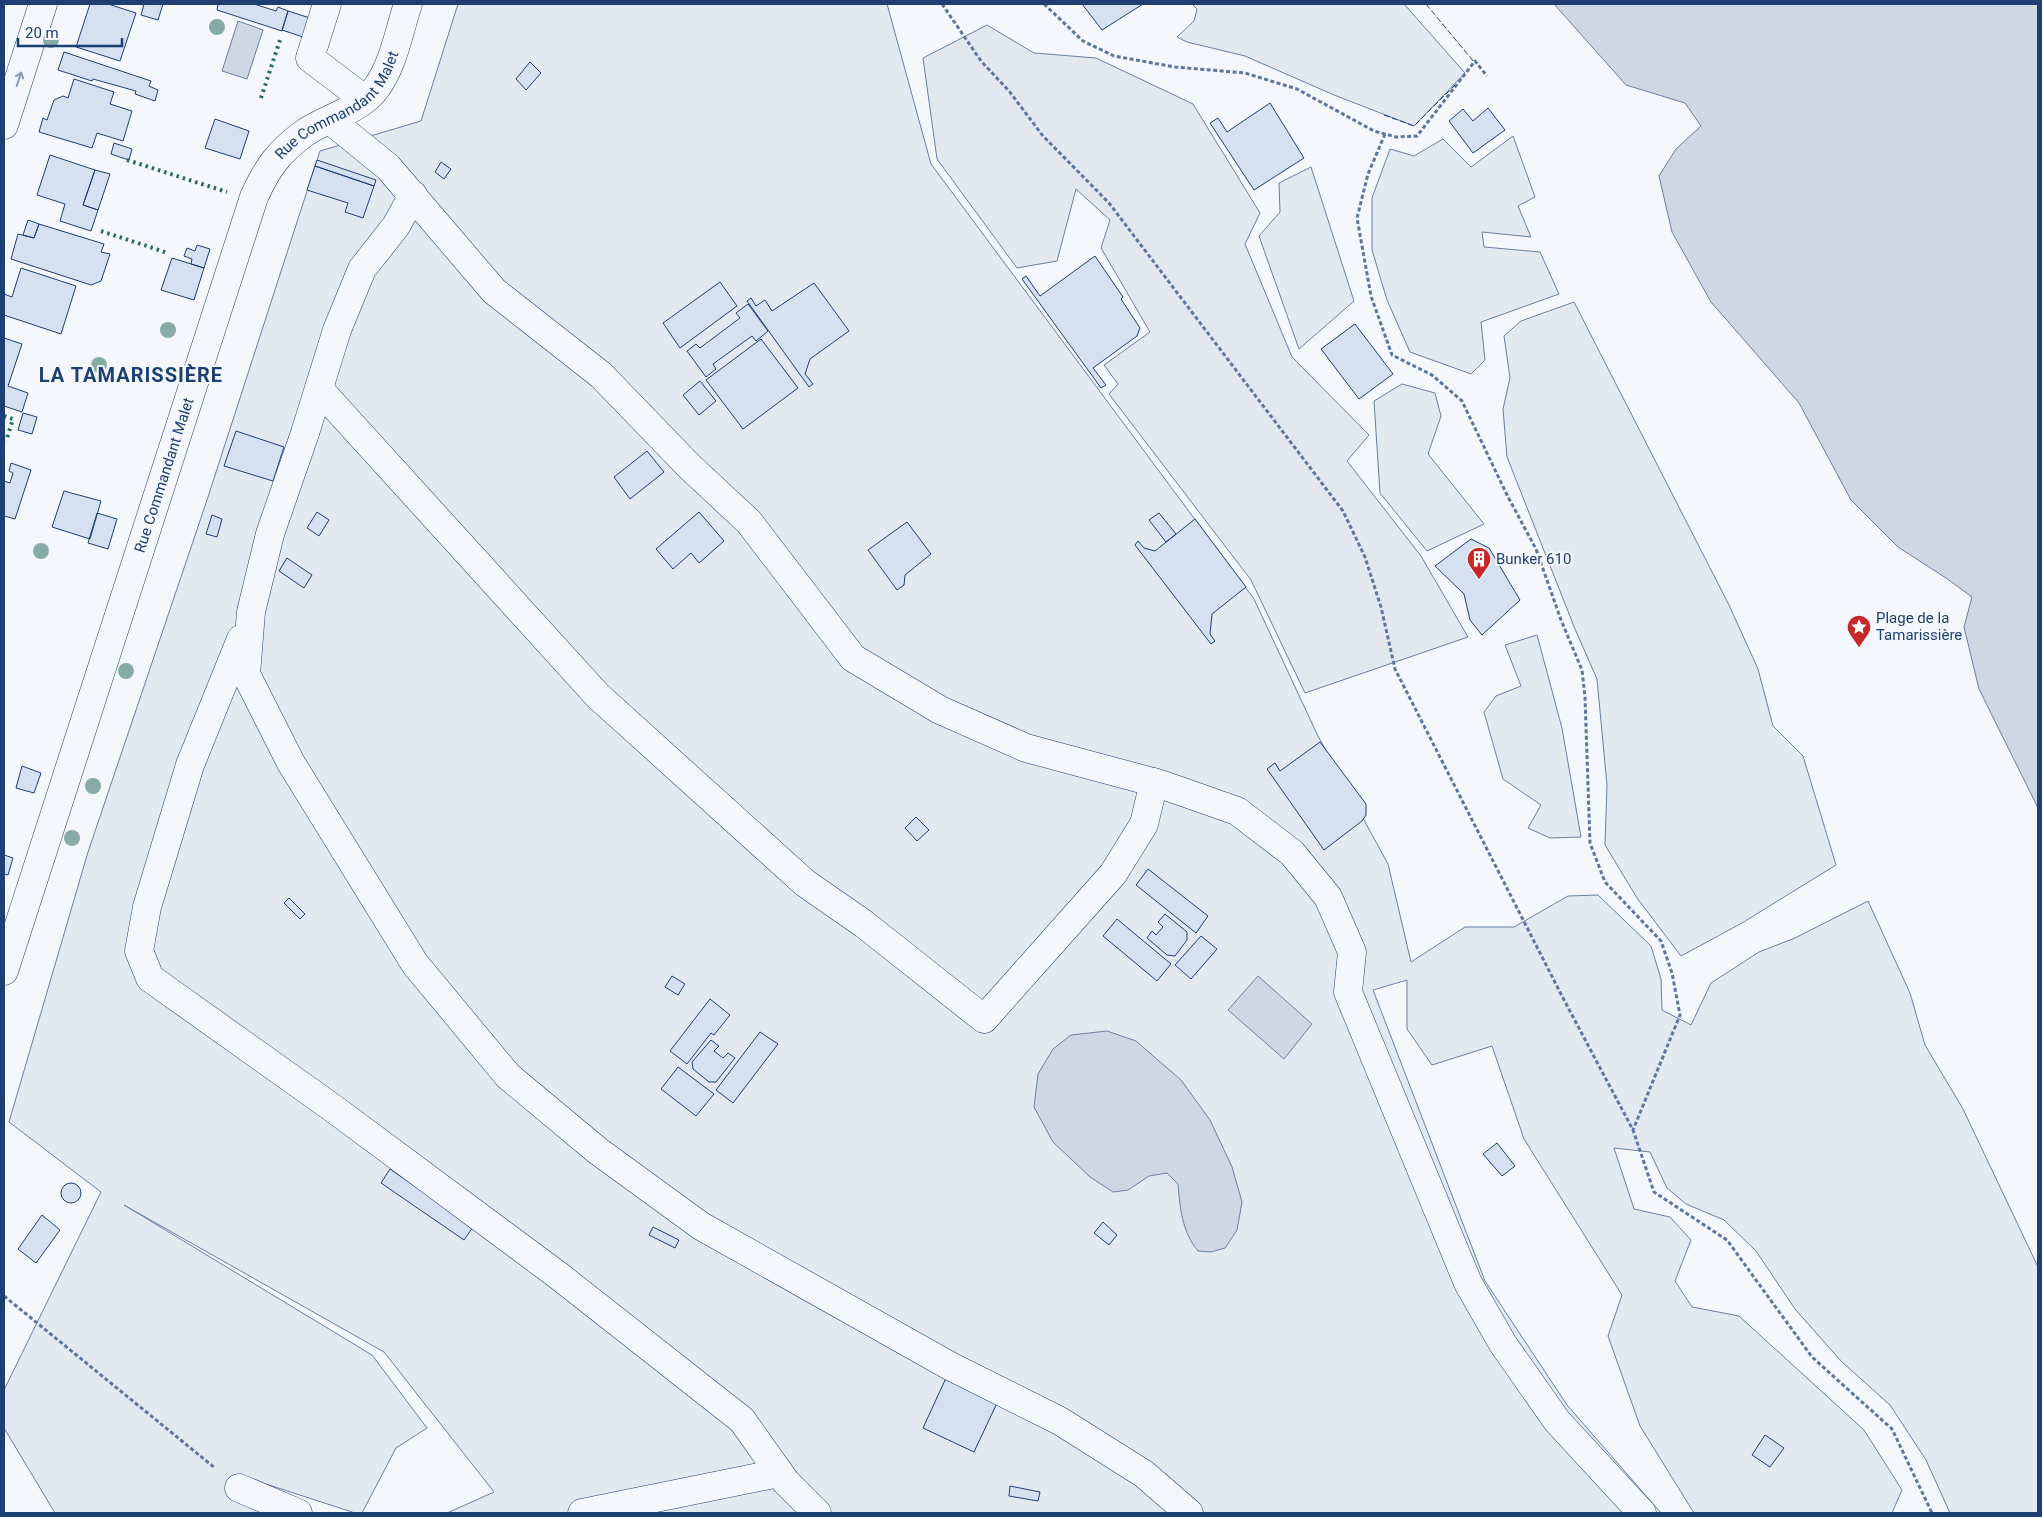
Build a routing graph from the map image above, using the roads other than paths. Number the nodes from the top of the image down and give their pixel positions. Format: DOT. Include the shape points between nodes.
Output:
graph roads {
  1 [pos="43,4"];
  2 [pos="327,4"];
  3 [pos="408,4"];
  4 [pos="364,99"];
  5 [pos="330,120"];
  6 [pos="4,125"];
  7 [pos="413,195"];
  8 [pos="319,388"];
  9 [pos="252,612"];
  10 [pos="1154,782"];
  11 [pos="4,970"];
  12 [pos="779,1473"];
  13 [pos="239,1488"];
  14 [pos="298,1513"];
  15 [pos="582,1513"];
  16 [pos="817,1513"];
  17 [pos="1189,1513"];
  18 [pos="1642,1513"];
  6 -- 1 [label="street, one-way"];
  2 -- 4 [label="street" via="310,58"];
  3 -- 4 [label="street, Rue Commandant Malet" via="387,68 376,88"];
  4 -- 5 [label="street, Rue Commandant Malet"];
  5 -- 7 [label="street" via="388,167"];
  5 -- 11 [label="street, Rue Commandant Malet" via="285,149 266,171 254,197"];
  7 -- 8 [label="street" via="396,226 362,269 337,330"];
  7 -- 10 [label="street" via="494,291 601,375 689,466 749,522 853,658 940,710 1026,748"];
  8 -- 9 [label="street" via="270,534"];
  8 -- 10 [label="street" via="598,696 805,882 864,924 984,1019 1113,874 1144,824"];
  9 -- 12 [label="street" via="190,765 147,907 138,951 150,978 559,1276 742,1420"];
  9 -- 17 [label="street" via="246,674 291,764 415,964 508,1076 598,1151 701,1226 950,1366 1060,1421 1144,1474"];
  10 -- 18 [label="street" via="1237,811 1292,853 1328,897 1352,952 1348,992 1468,1283 1503,1344 1557,1420"];
  12 -- 15 [label="street"];
  12 -- 16 [label="street"];
  13 -- 14 [label="street"];
}
